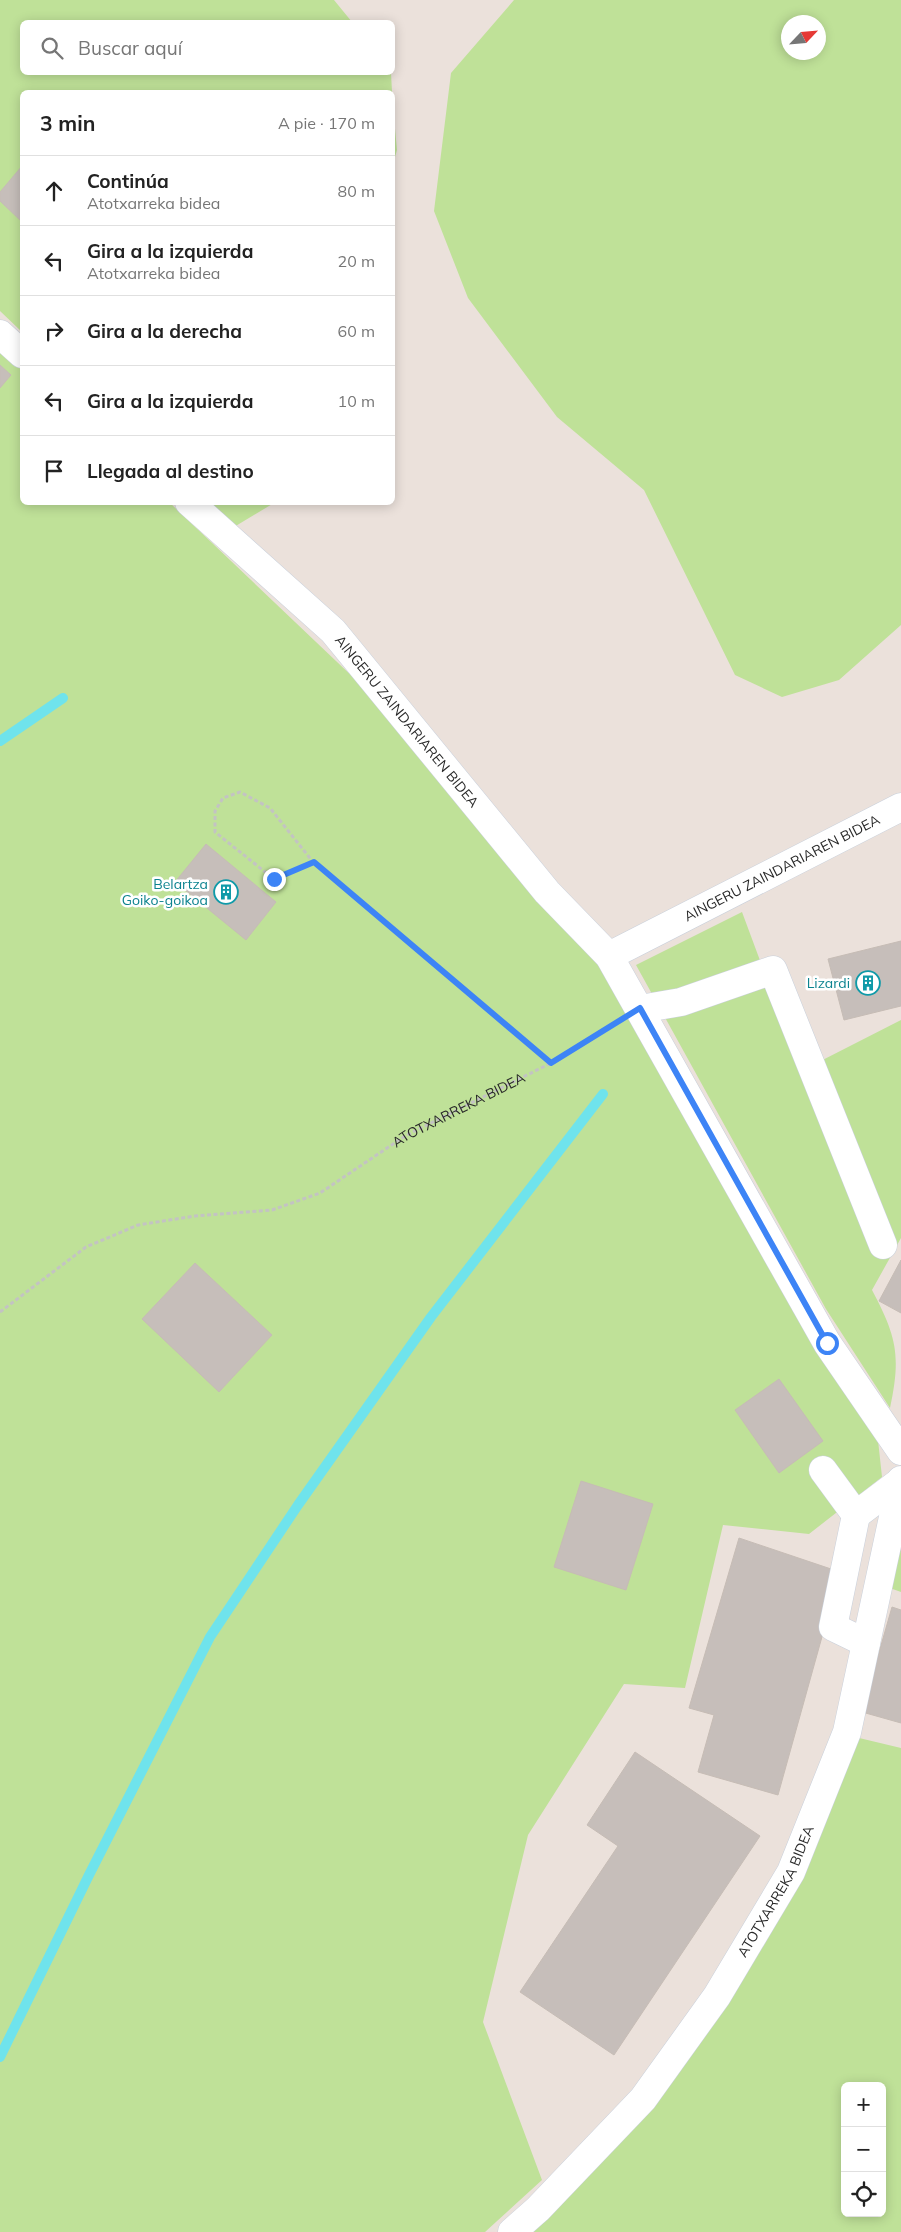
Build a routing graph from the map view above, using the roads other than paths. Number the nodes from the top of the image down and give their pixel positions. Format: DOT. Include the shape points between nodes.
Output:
graph roads {
  1 [pos="0,334"];
  2 [pos="20,352"];
  3 [pos="192,505"];
  4 [pos="901,807"];
  5 [pos="609,956"];
  6 [pos="640,1008"];
  7 [pos="883,1245"];
  8 [pos="901,1451"];
  9 [pos="823,1470"];
  10 [pos="901,1480"];
  11 [pos="856,1515"];
  12 [pos="866,1643"];
  13 [pos="512,2232"];
  1 -- 2 [label="street"];
  3 -- 5 [label="street, AINGERU ZAINDARIAREN BIDEA" via="333,631 546,892"];
  4 -- 5 [label="street, AINGERU ZAINDARIAREN BIDEA"];
  5 -- 6 [label="street, AINGERU ZAINDARIAREN BIDEA"];
  6 -- 7 [label="street" via="682,1002 773,970"];
  6 -- 8 [label="street" via="827,1343"];
  9 -- 11 [label="street"];
  10 -- 11 [label="street"];
  10 -- 12 [label="street, ATOTXARREKA BIDEA"];
  11 -- 12 [label="street" via="834,1627"];
  12 -- 13 [label="street, ATOTXARREKA BIDEA" via="847,1732 791,1872 717,1996 643,2099 538,2210"];
}
